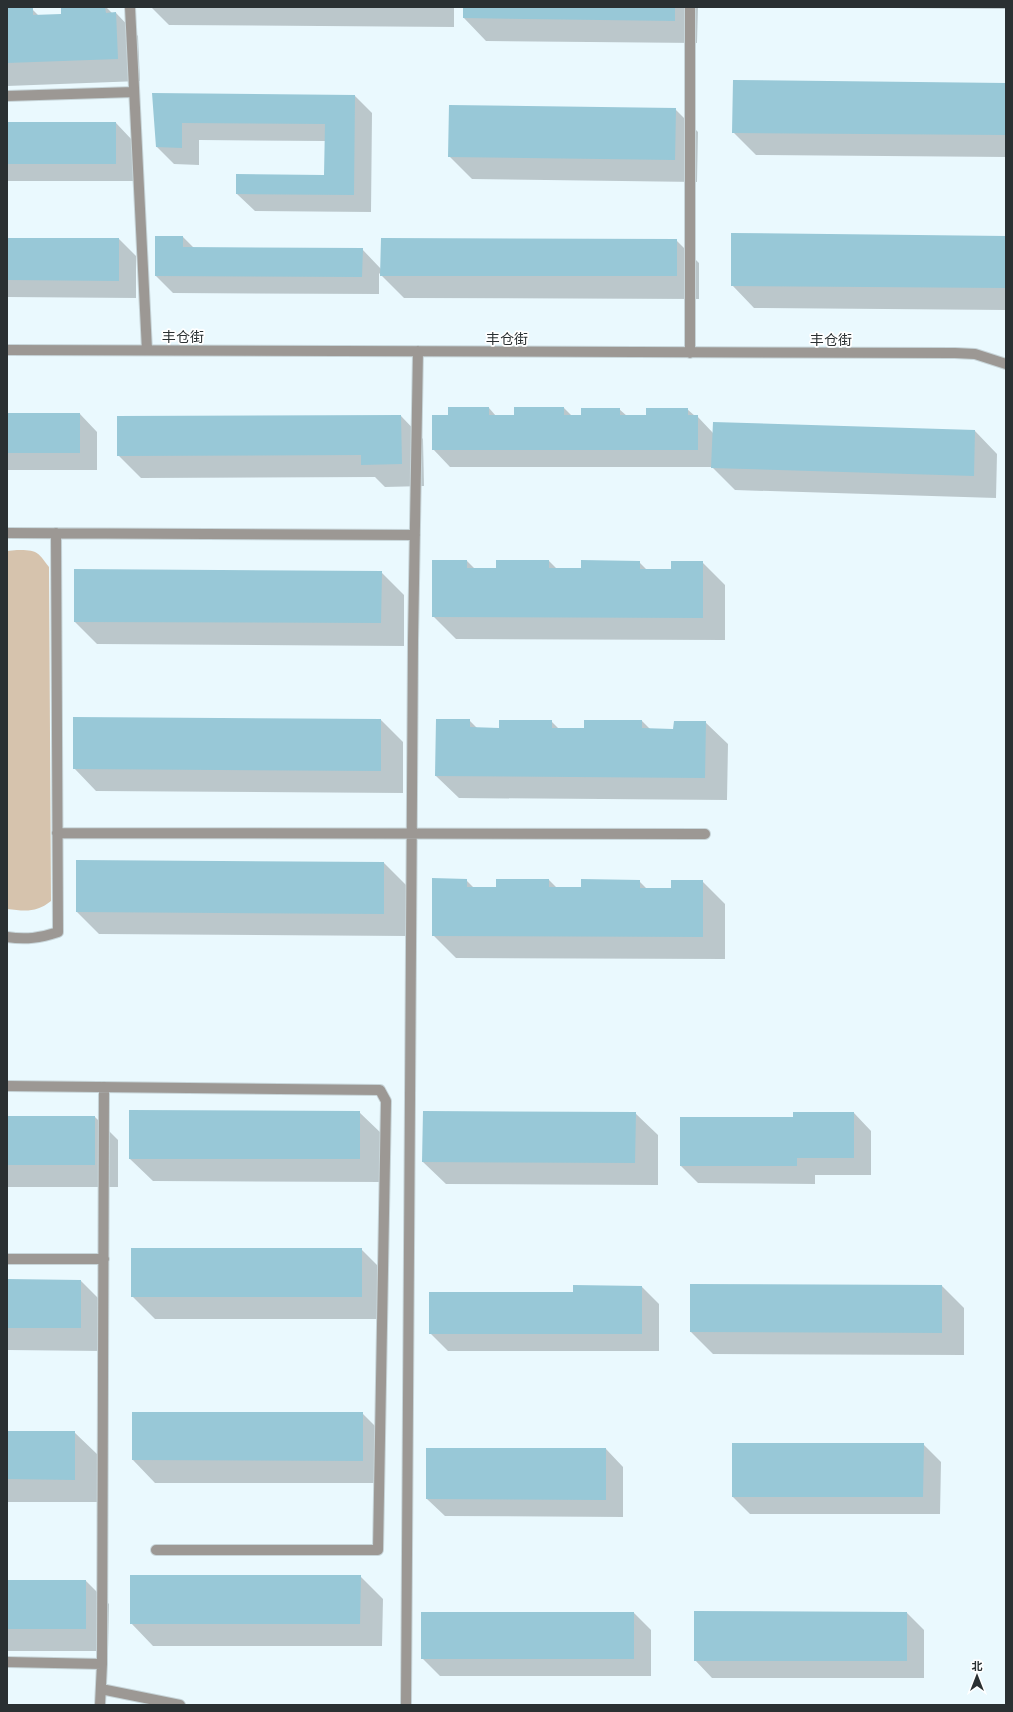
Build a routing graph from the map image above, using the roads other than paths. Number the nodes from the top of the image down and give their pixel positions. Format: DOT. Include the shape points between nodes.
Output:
graph roads {
  1 [pos="130,7"];
  2 [pos="690,7"];
  3 [pos="134,92"];
  4 [pos="7,96"];
  5 [pos="7,350"];
  6 [pos="146,350"];
  7 [pos="418,351"];
  8 [pos="690,352"];
  9 [pos="1006,364"];
  10 [pos="7,532"];
  11 [pos="56,533"];
  12 [pos="415,535"];
  13 [pos="57,833"];
  14 [pos="411,833"];
  15 [pos="705,834"];
  16 [pos="7,936"];
  17 [pos="7,1086"];
  18 [pos="104,1087"];
  19 [pos="7,1259"];
  20 [pos="104,1259"];
  21 [pos="156,1550"];
  22 [pos="7,1662"];
  23 [pos="102,1664"];
  24 [pos="101,1689"];
  25 [pos="100,1705"];
  26 [pos="180,1705"];
  27 [pos="406,1705"];
  1 -- 3 [label="street"];
  2 -- 8 [label="street"];
  3 -- 4 [label="street"];
  3 -- 6 [label="street"];
  5 -- 6 [label="street, 丰仓街"];
  6 -- 7 [label="street, 丰仓街"];
  7 -- 8 [label="street, 丰仓街"];
  7 -- 12 [label="street"];
  8 -- 9 [label="street, 丰仓街" via="975,354"];
  10 -- 11 [label="street"];
  11 -- 12 [label="street"];
  11 -- 13 [label="street"];
  12 -- 14 [label="street"];
  13 -- 14 [label="street"];
  13 -- 16 [label="street" via="58,932 38,938 20,939"];
  14 -- 15 [label="street"];
  14 -- 27 [label="street"];
  17 -- 18 [label="street"];
  18 -- 20 [label="street"];
  18 -- 21 [label="street" via="380,1090 386,1101 378,1550"];
  19 -- 20 [label="street"];
  20 -- 23 [label="street"];
  22 -- 23 [label="street"];
  23 -- 24 [label="street"];
  24 -- 25 [label="street"];
  24 -- 26 [label="street"];
}
